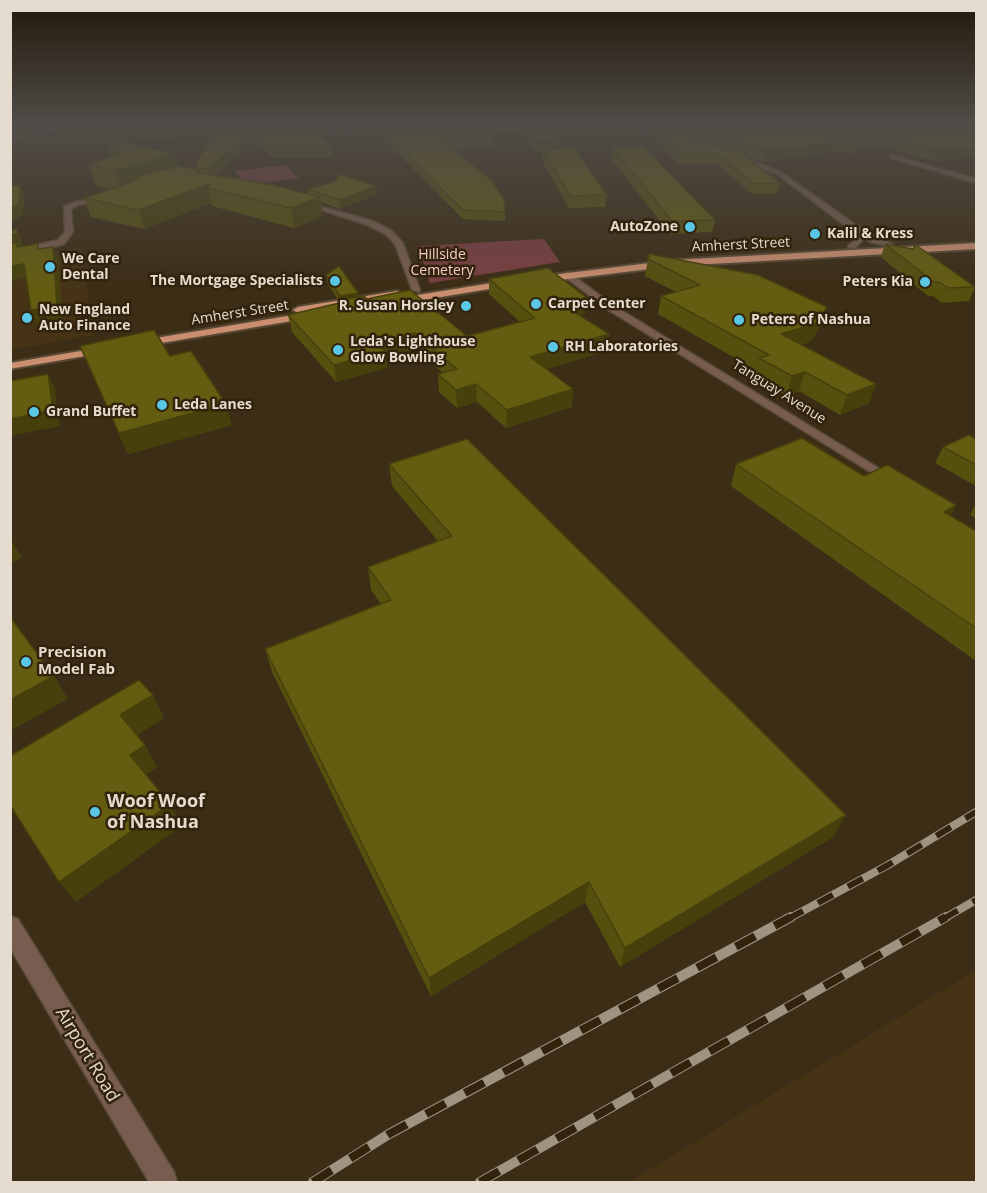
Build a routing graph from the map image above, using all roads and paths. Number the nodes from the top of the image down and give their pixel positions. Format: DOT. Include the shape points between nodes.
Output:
graph roads {
  1 [pos="790,180"];
  2 [pos="112,197"];
  3 [pos="294,200"];
  4 [pos="850,225"];
  5 [pos="976,239"];
  6 [pos="889,244"];
  7 [pos="852,246"];
  8 [pos="976,246"];
  9 [pos="10,253"];
  10 [pos="568,275"];
  11 [pos="523,278"];
  12 [pos="416,290"];
  13 [pos="122,343"];
  14 [pos="10,357"];
  15 [pos="10,366"];
  16 [pos="907,489"];
  17 [pos="10,927"];
  18 [pos="164,1182"];
  1 -- 4 [label="street"];
  2 -- 9 [label="street" via="70,206 69,232 61,242"];
  3 -- 12 [label="street" via="388,232 399,243"];
  4 -- 6 [label="street" via="873,240"];
  4 -- 7 [label="street" via="858,243"];
  5 -- 6 [label="highway, Amherst Street"];
  6 -- 7 [label="highway, Amherst Street"];
  7 -- 11 [label="highway, Amherst Street" via="670,256"];
  8 -- 10 [label="highway, Amherst Street" via="686,262"];
  10 -- 11 [label="highway, Amherst Street"];
  10 -- 16 [label="street, Tanguay Avenue" via="613,309"];
  11 -- 12 [label="highway, Amherst Street"];
  11 -- 13 [label="highway, Amherst Street"];
  12 -- 13 [label="highway, Amherst Street"];
  13 -- 14 [label="highway, Amherst Street"];
  13 -- 15 [label="highway, Amherst Street"];
  17 -- 18 [label="street, Airport Road"];
}
